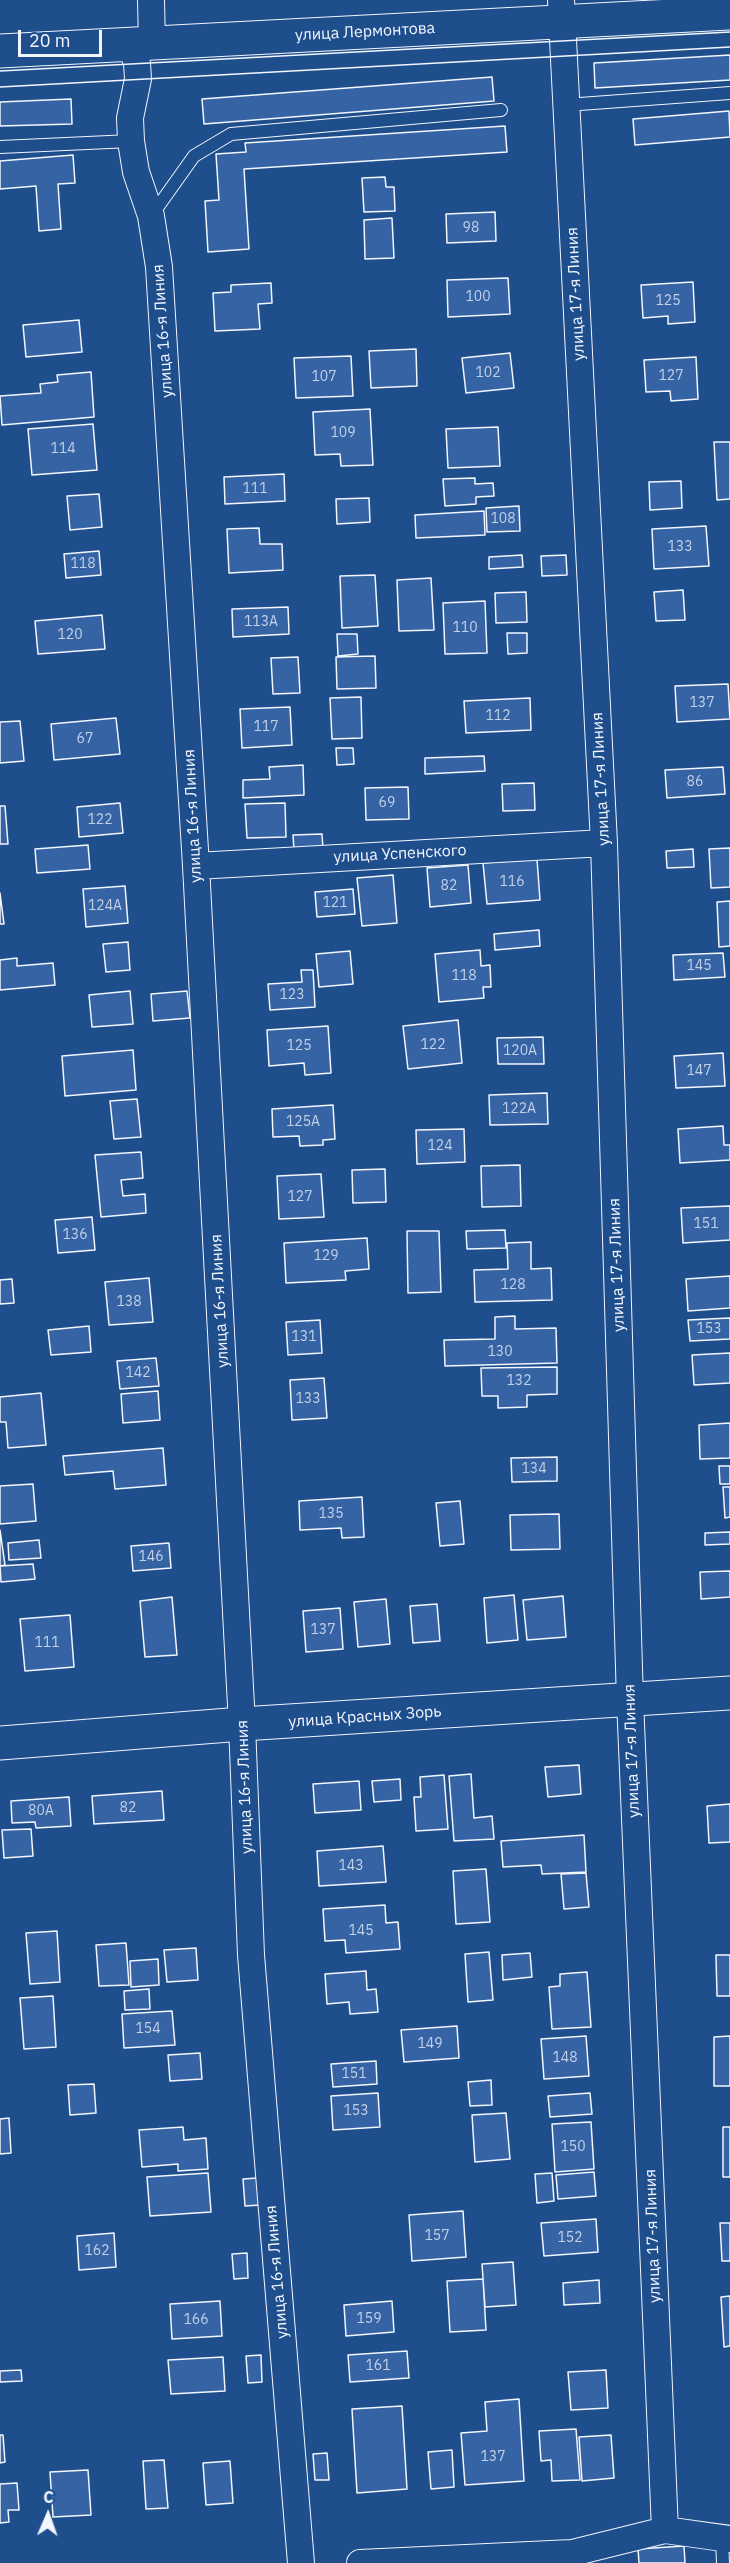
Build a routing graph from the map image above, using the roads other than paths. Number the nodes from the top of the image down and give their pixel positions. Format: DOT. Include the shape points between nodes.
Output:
graph roads {
  1 [pos="151,0"];
  2 [pos="561,11"];
  3 [pos="730,13"];
  4 [pos="141,44"];
  5 [pos="0,51"];
  6 [pos="730,93"];
  7 [pos="566,105"];
  8 [pos="501,110"];
  9 [pos="130,141"];
  10 [pos="0,147"];
  11 [pos="151,216"];
  12 [pos="604,843"];
  13 [pos="196,866"];
  14 [pos="730,1693"];
  15 [pos="630,1700"];
  16 [pos="242,1724"];
  17 [pos="0,1743"];
  18 [pos="665,2530"];
  19 [pos="725,2547"];
  20 [pos="301,2563"];
  21 [pos="360,2563"];
  1 -- 4 [label="street, улица 16-я Линия"];
  2 -- 3 [label="street, улица Лермонтова"];
  2 -- 4 [label="street, улица Лермонтова"];
  2 -- 7 [label="street, улица 17-я Линия"];
  4 -- 5 [label="street, улица Лермонтова"];
  4 -- 9 [label="street, улица 16-я Линия"];
  6 -- 7 [label="lane"];
  7 -- 12 [label="street, улица 17-я Линия"];
  8 -- 11 [label="lane" via="231,134 194,156"];
  9 -- 10 [label="lane"];
  9 -- 11 [label="street, улица 16-я Линия"];
  11 -- 13 [label="street, улица 16-я Линия" via="159,267"];
  12 -- 13 [label="street, улица Успенского"];
  12 -- 15 [label="street, улица 17-я Линия"];
  13 -- 16 [label="street, улица 16-я Линия"];
  14 -- 15 [label="street, улица Красных Зорь"];
  15 -- 16 [label="street, улица Красных Зорь"];
  15 -- 18 [label="street, улица 17-я Линия"];
  16 -- 17 [label="street, улица Красных Зорь"];
  16 -- 20 [label="street, улица 16-я Линия" via="251,1955"];
  18 -- 19 [label="street"];
  18 -- 21 [label="street" via="572,2553"];
}
